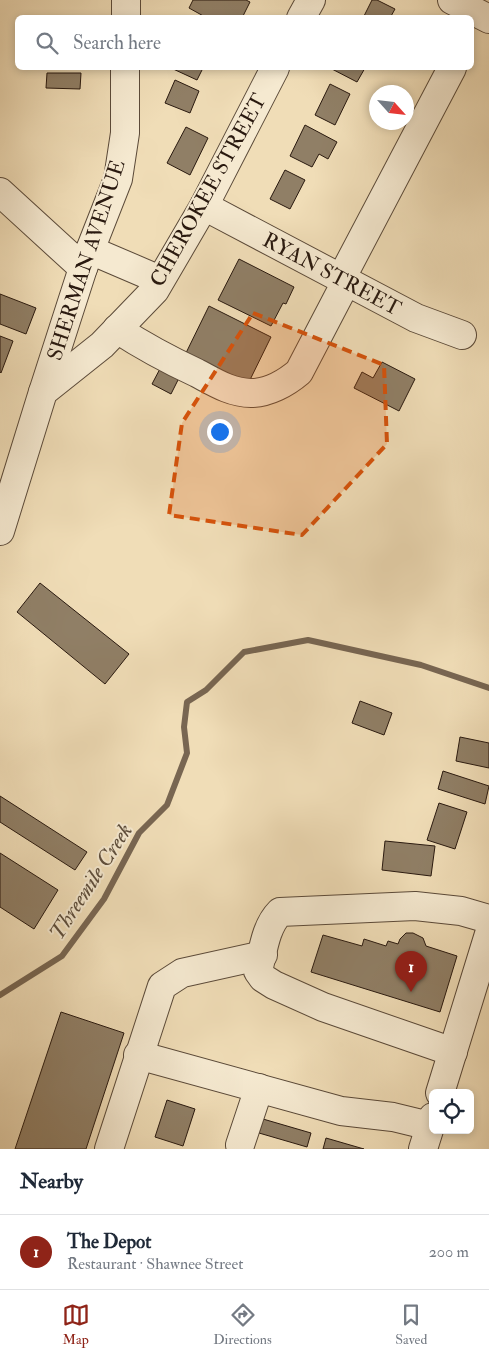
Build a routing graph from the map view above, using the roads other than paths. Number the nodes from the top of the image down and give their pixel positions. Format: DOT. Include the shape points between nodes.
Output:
graph roads {
  1 [pos="126,0"];
  2 [pos="310,0"];
  3 [pos="452,0"];
  4 [pos="126,15"];
  5 [pos="303,15"];
  6 [pos="472,15"];
  7 [pos="125,70"];
  8 [pos="275,70"];
  9 [pos="451,70"];
  10 [pos="0,192"];
  11 [pos="204,206"];
  12 [pos="87,259"];
  13 [pos="160,280"];
  14 [pos="343,281"];
  15 [pos="117,329"];
  16 [pos="462,335"];
  17 [pos="43,392"];
  18 [pos="0,531"];
  19 [pos="489,919"];
  20 [pos="489,934"];
  21 [pos="262,955"];
  22 [pos="453,1052"];
  23 [pos="138,1055"];
  24 [pos="259,1088"];
  25 [pos="441,1089"];
  26 [pos="429,1130"];
  27 [pos="244,1148"];
  28 [pos="109,1149"];
  1 -- 4 [label="street"];
  2 -- 5 [label="street"];
  3 -- 6 [label="street"];
  7 -- 12 [label="street, SHERMAN AVENUE" via="125,132 118,179"];
  8 -- 11 [label="street, CHEROKEE STREET"];
  9 -- 14 [label="street"];
  10 -- 12 [label="street"];
  11 -- 13 [label="street, CHEROKEE STREET"];
  11 -- 14 [label="street, RYAN STREET"];
  12 -- 13 [label="street"];
  12 -- 17 [label="street, SHERMAN AVENUE"];
  13 -- 15 [label="street, CHEROKEE STREET" via="155,290"];
  14 -- 15 [label="street" via="299,372 273,388 253,393 224,387 150,350"];
  14 -- 16 [label="street, RYAN STREET" via="416,318"];
  15 -- 17 [label="street, CHEROKEE STREET"];
  17 -- 18 [label="street"];
  19 -- 21 [label="street" via="462,911 416,906 280,912 274,918"];
  20 -- 22 [label="street"];
  21 -- 22 [label="street" via="258,971 274,985"];
  21 -- 23 [label="street" via="182,973 162,986"];
  22 -- 25 [label="street"];
  23 -- 24 [label="street"];
  23 -- 28 [label="street"];
  24 -- 26 [label="street" via="341,1111 393,1117"];
  24 -- 27 [label="street"];
}
